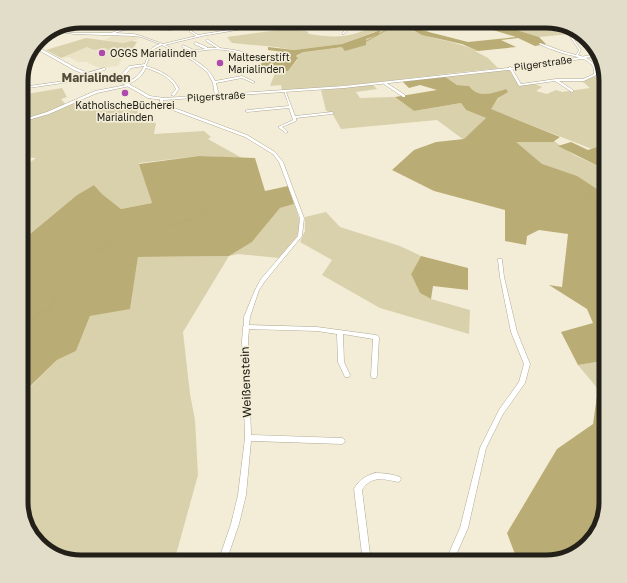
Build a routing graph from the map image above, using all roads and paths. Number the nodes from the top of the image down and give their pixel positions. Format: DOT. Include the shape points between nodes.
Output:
graph roads {
  1 [pos="127,28"];
  2 [pos="127,28"];
  3 [pos="176,28"];
  4 [pos="250,28"];
  5 [pos="345,28"];
  6 [pos="190,31"];
  7 [pos="61,32"];
  8 [pos="343,33"];
  9 [pos="111,34"];
  10 [pos="571,34"];
  11 [pos="198,36"];
  12 [pos="208,40"];
  13 [pos="195,43"];
  14 [pos="540,44"];
  15 [pos="161,45"];
  16 [pos="183,46"];
  17 [pos="219,48"];
  18 [pos="39,49"];
  19 [pos="206,49"];
  20 [pos="194,51"];
  21 [pos="242,53"];
  22 [pos="181,54"];
  23 [pos="577,55"];
  24 [pos="592,56"];
  25 [pos="582,57"];
  26 [pos="146,66"];
  27 [pos="510,68"];
  28 [pos="104,69"];
  29 [pos="596,72"];
  30 [pos="85,74"];
  31 [pos="123,75"];
  32 [pos="66,77"];
  33 [pos="94,77"];
  34 [pos="556,80"];
  35 [pos="78,81"];
  36 [pos="214,82"];
  37 [pos="254,82"];
  38 [pos="385,83"];
  39 [pos="128,85"];
  40 [pos="28,87"];
  41 [pos="572,91"];
  42 [pos="285,92"];
  43 [pos="173,95"];
  44 [pos="217,96"];
  45 [pos="404,96"];
  46 [pos="161,99"];
  47 [pos="291,108"];
  48 [pos="247,111"];
  49 [pos="332,113"];
  50 [pos="294,117"];
  51 [pos="28,119"];
  52 [pos="286,132"];
  53 [pos="500,260"];
  54 [pos="246,327"];
  55 [pos="340,333"];
  56 [pos="348,375"];
  57 [pos="374,376"];
  58 [pos="248,438"];
  59 [pos="342,440"];
  60 [pos="398,479"];
  61 [pos="224,555"];
  62 [pos="366,555"];
  63 [pos="452,555"];
  1 -- 3 [label="street"];
  2 -- 9 [label="street"];
  4 -- 11 [label="street"];
  5 -- 8 [label="street"];
  6 -- 11 [label="street"];
  7 -- 9 [label="street"];
  9 -- 15 [label="street" via="136,35"];
  10 -- 23 [label="street" via="580,50"];
  11 -- 15 [label="street"];
  12 -- 17 [label="street"];
  13 -- 19 [label="street"];
  14 -- 23 [label="street"];
  15 -- 22 [label="street"];
  15 -- 26 [label="street" via="152,48"];
  16 -- 20 [label="street"];
  17 -- 19 [label="street"];
  17 -- 21 [label="street"];
  18 -- 30 [label="main road, Pilgerstraße"];
  19 -- 20 [label="street"];
  20 -- 22 [label="street"];
  22 -- 36 [label="street" via="202,66"];
  23 -- 25 [label="street"];
  24 -- 25 [label="main road, Pilgerstraße"];
  25 -- 27 [label="main road, Pilgerstraße"];
  25 -- 29 [label="street"];
  26 -- 31 [label="street" via="128,68"];
  26 -- 39 [label="street" via="137,80"];
  26 -- 43 [label="street" via="176,84 178,88"];
  27 -- 34 [label="street" via="520,85"];
  27 -- 38 [label="main road, Pilgerstraße"];
  28 -- 30 [label="street"];
  29 -- 34 [label="street" via="587,79"];
  30 -- 33 [label="main road, Pilgerstraße"];
  32 -- 35 [label="street"];
  33 -- 35 [label="street"];
  33 -- 39 [label="main road, Pilgerstraße" via="120,80"];
  34 -- 41 [label="street"];
  35 -- 40 [label="street"];
  36 -- 37 [label="street" via="242,77"];
  36 -- 44 [label="street"];
  38 -- 42 [label="main road, Pilgerstraße"];
  38 -- 45 [label="street"];
  39 -- 46 [label="main road, Pilgerstraße"];
  39 -- 51 [label="street" via="94,94"];
  42 -- 44 [label="main road, Pilgerstraße"];
  42 -- 47 [label="street"];
  44 -- 46 [label="main road, Pilgerstraße"];
  46 -- 54 [label="street, Weißenstein" via="161,103 240,134 274,153 281,162 301,211 302,231 297,241 257,290"];
  47 -- 48 [label="street"];
  47 -- 50 [label="street"];
  49 -- 50 [label="street"];
  50 -- 52 [label="street" via="294,121 280,127"];
  53 -- 63 [label="street" via="514,332 528,364 522,383 501,412 483,448 464,528"];
  54 -- 55 [label="street" via="317,329"];
  54 -- 58 [label="street, Weißenstein"];
  55 -- 56 [label="street" via="341,362"];
  55 -- 57 [label="street" via="376,337"];
  58 -- 59 [label="street"];
  58 -- 61 [label="street, Weißenstein" via="242,495"];
  60 -- 62 [label="street" via="374,476 365,479 358,489"];
}
